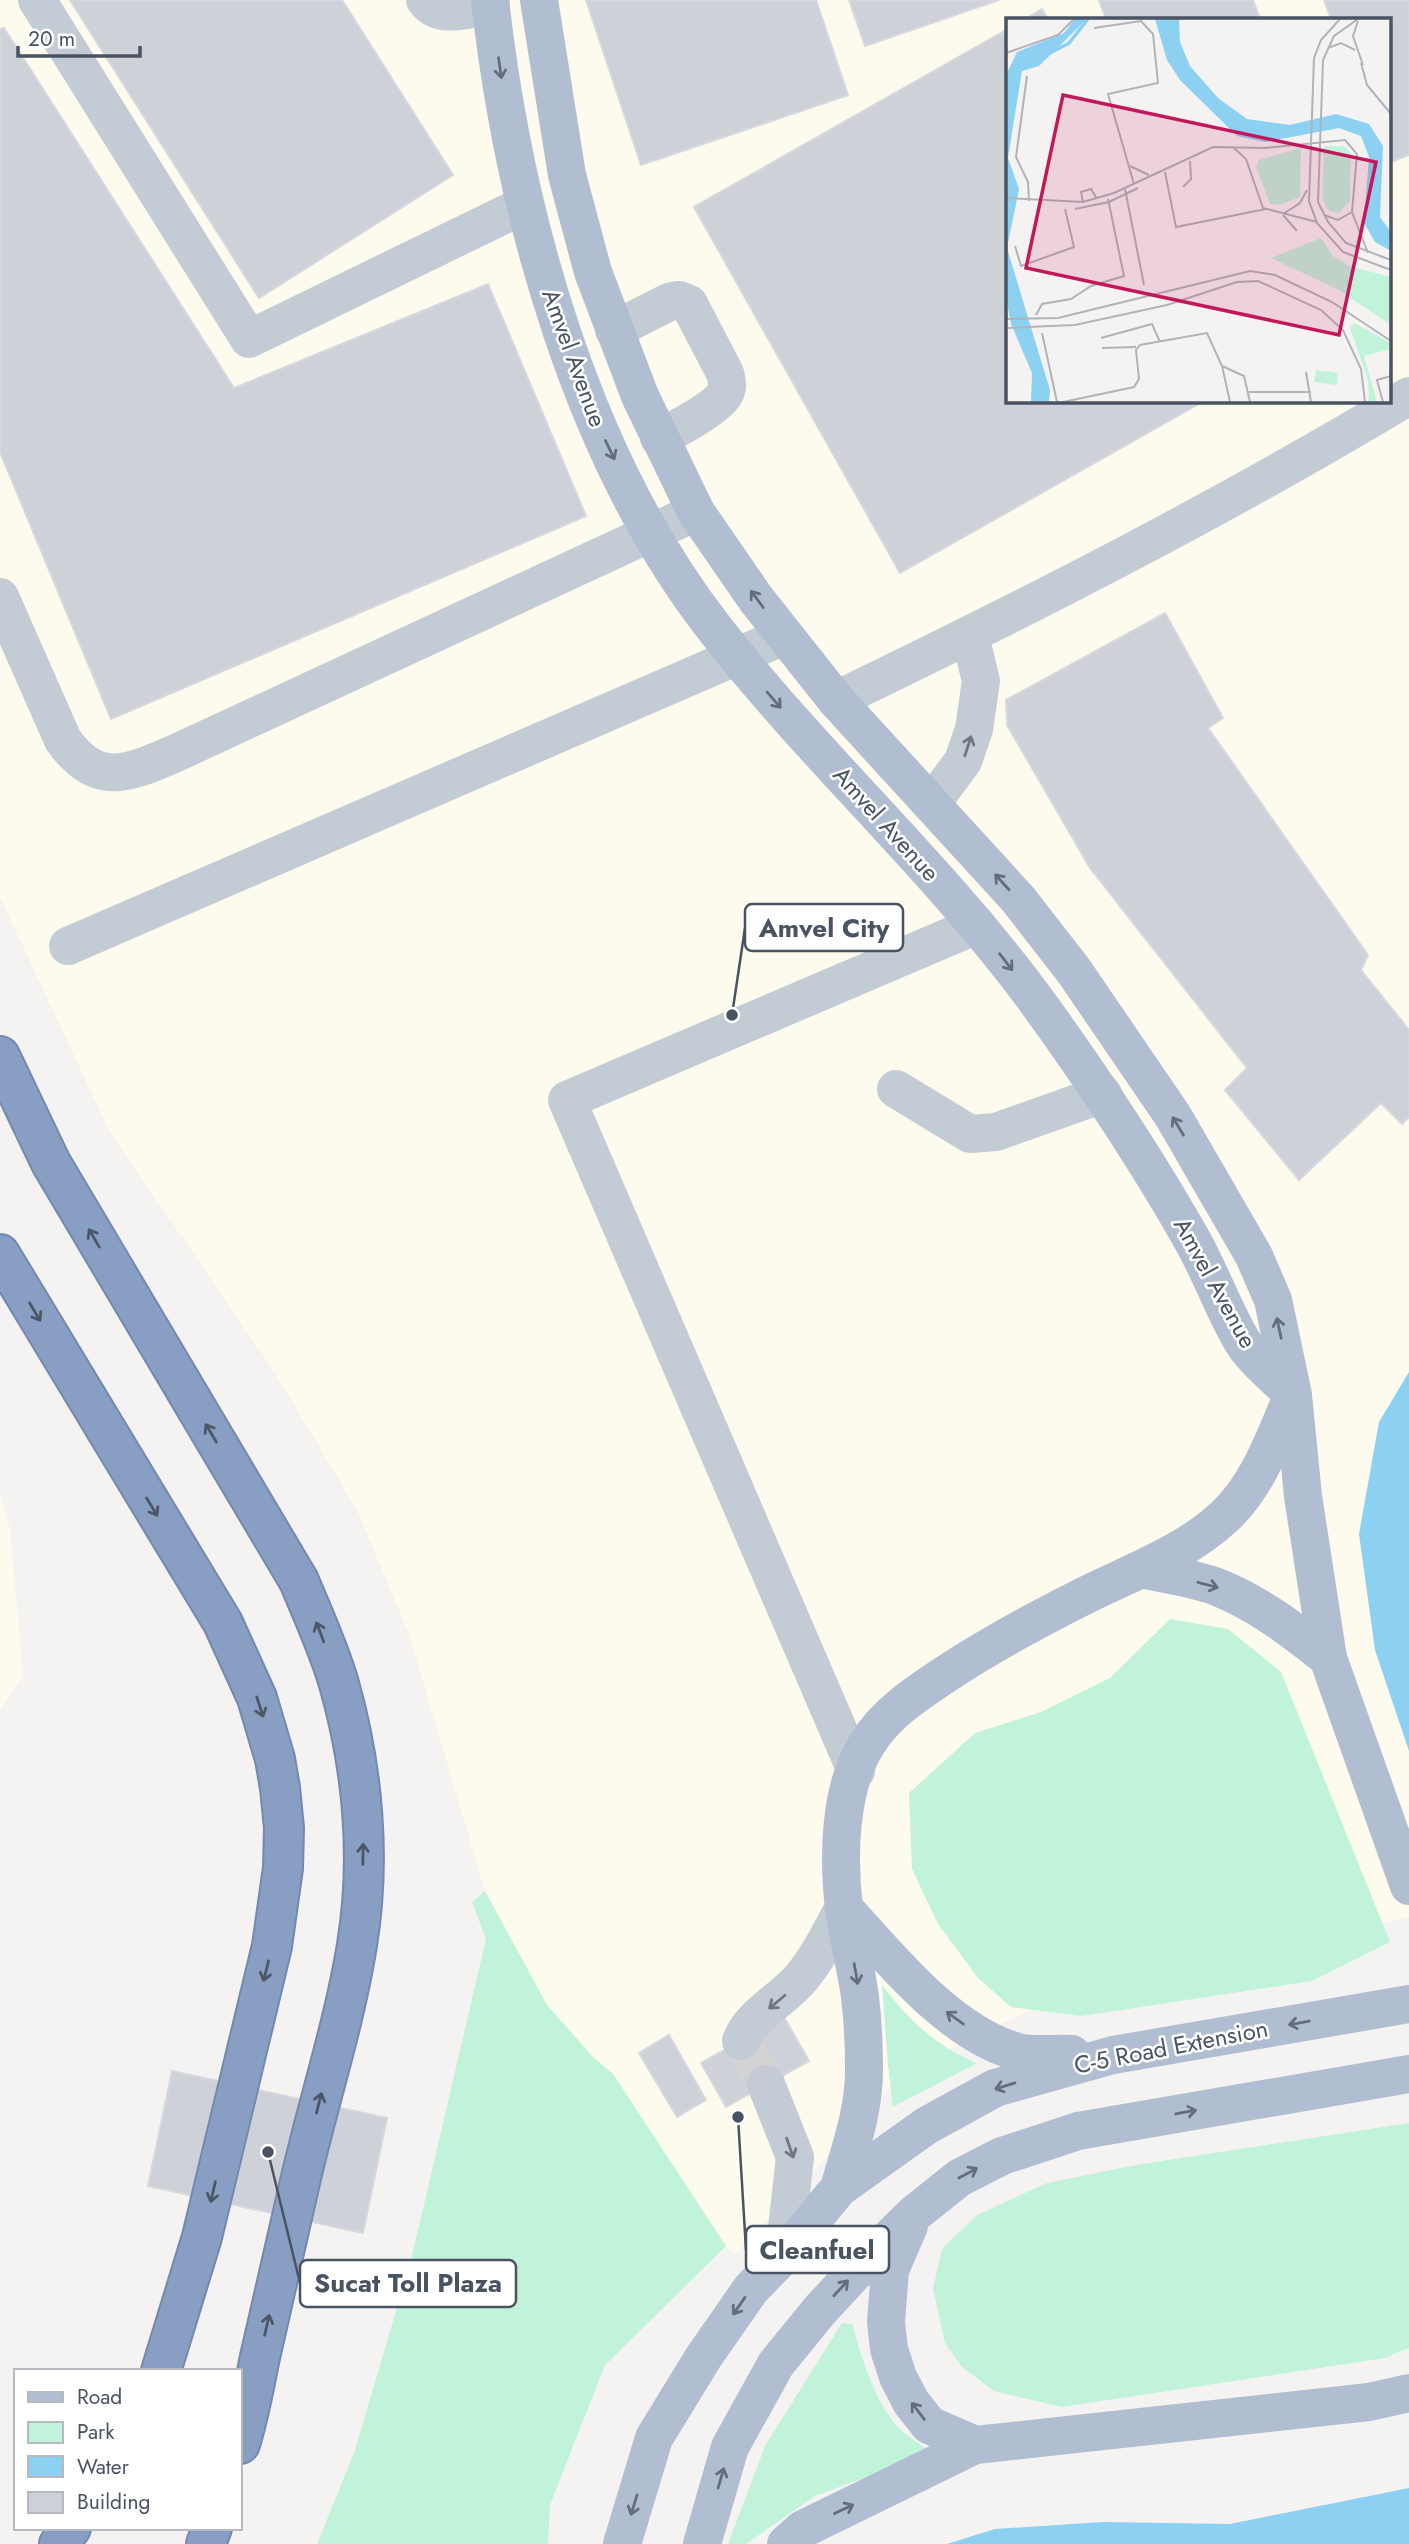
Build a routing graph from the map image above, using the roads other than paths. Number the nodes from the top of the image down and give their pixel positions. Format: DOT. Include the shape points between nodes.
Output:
graph roads {
  1 [pos="37,0"];
  2 [pos="425,0"];
  3 [pos="539,0"];
  4 [pos="491,3"];
  5 [pos="524,205"];
  6 [pos="614,330"];
  7 [pos="1409,396"];
  8 [pos="659,438"];
  9 [pos="696,512"];
  10 [pos="651,533"];
  11 [pos="0,597"];
  12 [pos="784,636"];
  13 [pos="964,638"];
  14 [pos="737,657"];
  15 [pos="836,699"];
  16 [pos="932,803"];
  17 [pos="977,925"];
  18 [pos="68,946"];
  19 [pos="0,1056"];
  20 [pos="896,1089"];
  21 [pos="1103,1094"];
  22 [pos="0,1254"];
  23 [pos="1293,1395"];
  24 [pos="1142,1569"];
  25 [pos="1328,1658"];
  26 [pos="856,1771"];
  27 [pos="1409,1886"];
  28 [pos="844,1907"];
  29 [pos="1409,2004"];
  30 [pos="741,2040"];
  31 [pos="1113,2054"];
  32 [pos="1395,2076"];
  33 [pos="766,2084"];
  34 [pos="839,2188"];
  35 [pos="914,2214"];
  36 [pos="783,2255"];
  37 [pos="162,2369"];
  38 [pos="1409,2393"];
  39 [pos="242,2435"];
  40 [pos="975,2445"];
  41 [pos="622,2544"];
  42 [pos="702,2544"];
  43 [pos="786,2544"];
  1 -- 5 [label="street" via="249,339"];
  2 -- 4 [label="street" via="440,12"];
  3 -- 6 [label="main road, Amvel Avenue" via="575,212"];
  4 -- 5 [label="main road, Amvel Avenue, one-way"];
  5 -- 10 [label="main road, Amvel Avenue, one-way" via="549,294 581,381"];
  6 -- 8 [label="main road, Amvel Avenue"];
  6 -- 8 [label="street" via="679,300 689,304 725,373 724,396"];
  7 -- 13 [label="street" via="1262,483"];
  8 -- 9 [label="main road, Amvel Avenue"];
  9 -- 10 [label="street"];
  12 -- 9 [label="main road, Amvel Avenue, one-way"];
  10 -- 11 [label="street" via="176,753 118,773 88,766 63,740"];
  10 -- 14 [label="main road, Amvel Avenue" via="686,590"];
  12 -- 14 [label="street"];
  12 -- 15 [label="main road, Amvel Avenue"];
  13 -- 15 [label="street"];
  16 -- 13 [label="street, one-way" via="963,761 974,729 981,681 974,652"];
  14 -- 17 [label="main road, Amvel Avenue, one-way"];
  14 -- 18 [label="street"];
  15 -- 16 [label="main road, Amvel Avenue"];
  23 -- 16 [label="main road, Amvel Avenue, one-way" via="1266,1283 1185,1137 1073,971 1018,899"];
  17 -- 21 [label="main road, Amvel Avenue, one-way"];
  17 -- 26 [label="street" via="567,1100"];
  39 -- 19 [label="highway, one-way" via="357,1944 364,1844 353,1744 339,1684 299,1581 51,1163"];
  20 -- 21 [label="street" via="970,1134 996,1132"];
  21 -- 23 [label="main road, Amvel Avenue" via="1191,1238 1243,1344"];
  22 -- 37 [label="highway, one-way" via="222,1622 257,1698 280,1788 283,1868 272,1946 202,2237"];
  23 -- 24 [label="main road" via="1253,1481 1233,1507 1212,1528"];
  23 -- 25 [label="main road"];
  24 -- 25 [label="main road, one-way" via="1234,1595 1283,1623"];
  24 -- 26 [label="main road" via="1036,1621 925,1688 879,1728"];
  25 -- 27 [label="main road"];
  26 -- 28 [label="main road" via="845,1799"];
  28 -- 30 [label="street, one-way" via="802,1978 753,2021"];
  31 -- 28 [label="main road, one-way" via="1020,2053 991,2041 930,1998"];
  28 -- 34 [label="main road, one-way" via="860,1996 864,2072 861,2112"];
  29 -- 31 [label="main road, C-5 Road Extension, one-way"];
  31 -- 34 [label="main road, C-5 Road Extension, one-way" via="995,2088 926,2126"];
  35 -- 32 [label="main road, one-way" via="960,2178 1002,2156 1078,2131"];
  33 -- 36 [label="street, one-way" via="794,2157"];
  34 -- 36 [label="main road, C-5 Road Extension"];
  40 -- 35 [label="main road, one-way" via="929,2426 898,2377 889,2349 890,2270"];
  42 -- 35 [label="main road, one-way" via="730,2447 776,2364 828,2301"];
  36 -- 41 [label="main road, C-5 Road Extension, one-way" via="751,2289 654,2438"];
  38 -- 40 [label="main road" via="1369,2402"];
  43 -- 40 [label="main road, one-way" via="803,2529"];
}
